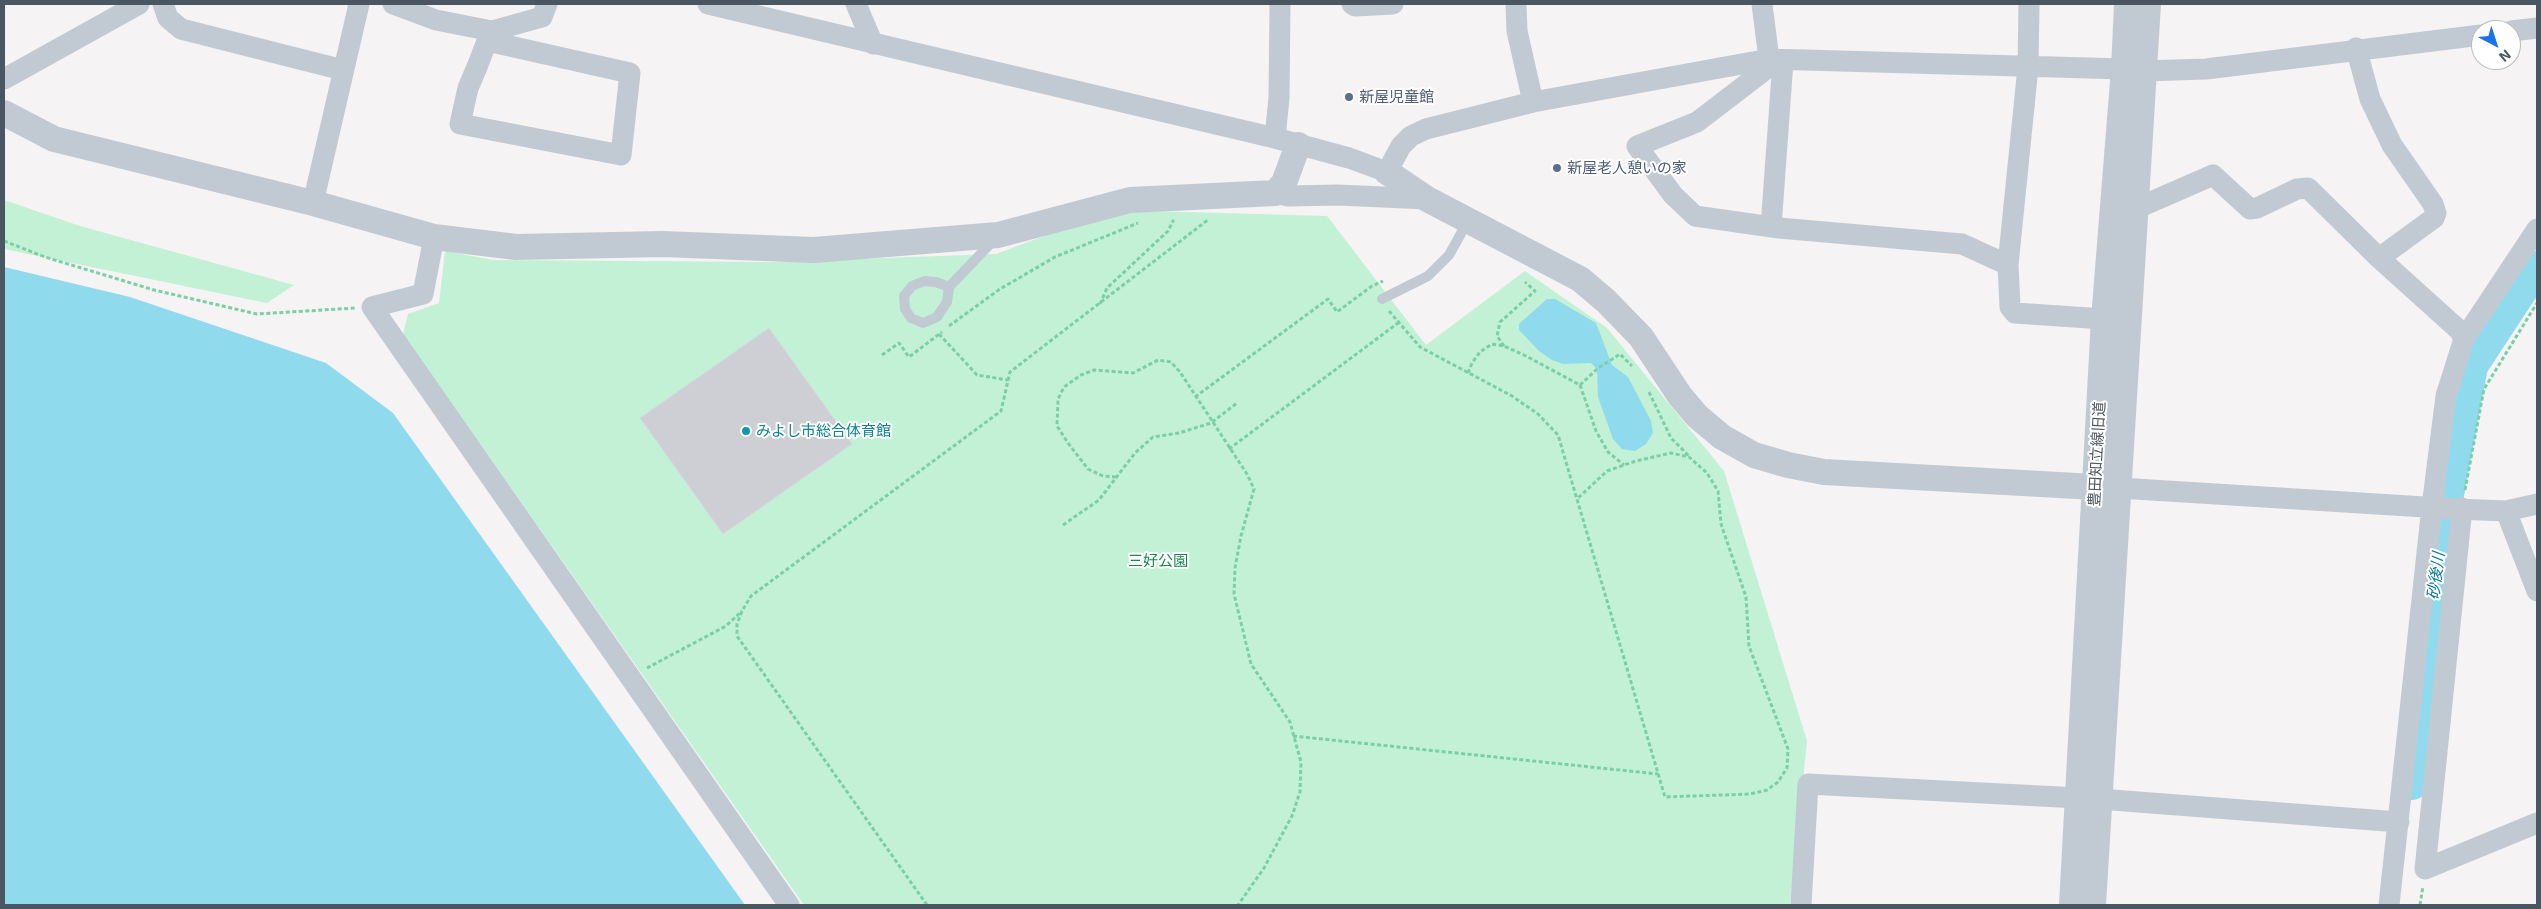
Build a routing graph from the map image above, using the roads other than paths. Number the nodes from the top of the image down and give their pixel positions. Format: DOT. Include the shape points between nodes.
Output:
graph roads {
  1 [pos="139,4"];
  2 [pos="163,4"];
  3 [pos="359,4"];
  4 [pos="393,4"];
  5 [pos="546,4"];
  6 [pos="708,4"];
  7 [pos="856,4"];
  8 [pos="1280,4"];
  9 [pos="1352,4"];
  10 [pos="1393,4"];
  11 [pos="1516,4"];
  12 [pos="1762,4"];
  13 [pos="2029,4"];
  14 [pos="2127,4"];
  15 [pos="2148,4"];
  16 [pos="2537,28"];
  17 [pos="2521,30"];
  18 [pos="489,36"];
  19 [pos="2471,36"];
  20 [pos="873,44"];
  21 [pos="2356,48"];
  22 [pos="1777,60"];
  23 [pos="2028,67"];
  24 [pos="344,70"];
  25 [pos="2134,70"];
  26 [pos="4,79"];
  27 [pos="1533,102"];
  28 [pos="4,112"];
  29 [pos="1286,141"];
  30 [pos="1387,172"];
  31 [pos="1274,194"];
  32 [pos="1427,199"];
  33 [pos="313,204"];
  34 [pos="2136,209"];
  35 [pos="1468,220"];
  36 [pos="1771,227"];
  37 [pos="2537,229"];
  38 [pos="998,235"];
  39 [pos="434,237"];
  40 [pos="2379,258"];
  41 [pos="2008,265"];
  42 [pos="949,287"];
  43 [pos="1382,299"];
  44 [pos="2104,319"];
  45 [pos="2464,340"];
  46 [pos="2107,487"];
  47 [pos="2537,504"];
  48 [pos="2432,507"];
  49 [pos="2459,509"];
  50 [pos="2506,511"];
  51 [pos="2537,591"];
  52 [pos="2089,798"];
  53 [pos="2399,822"];
  54 [pos="2537,822"];
  55 [pos="788,905"];
  56 [pos="1801,905"];
  57 [pos="2072,905"];
  58 [pos="2093,905"];
  59 [pos="2389,905"];
  1 -- 26 [label="street"];
  2 -- 24 [label="street" via="168,18 181,29"];
  3 -- 24 [label="street"];
  4 -- 18 [label="street"];
  5 -- 18 [label="street" via="542,18"];
  6 -- 20 [label="street"];
  7 -- 20 [label="street"];
  8 -- 29 [label="street" via="1279,98"];
  9 -- 10 [label="street"];
  11 -- 27 [label="street" via="1517,31"];
  12 -- 22 [label="street"];
  13 -- 23 [label="street"];
  14 -- 25 [label="street, 豊田知立線旧道"];
  15 -- 25 [label="street, 豊田知立線旧道"];
  16 -- 17 [label="street"];
  18 -- 18 [label="street" via="468,88 460,124 620,155 630,73"];
  19 -- 21 [label="street"];
  20 -- 29 [label="street"];
  21 -- 25 [label="street" via="2206,69"];
  21 -- 40 [label="street" via="2370,98 2392,145 2436,213 2434,218"];
  22 -- 23 [label="street"];
  22 -- 27 [label="street"];
  22 -- 36 [label="street"];
  22 -- 36 [label="street" via="1696,122 1637,146 1673,195 1695,216"];
  23 -- 25 [label="street"];
  23 -- 41 [label="street"];
  24 -- 33 [label="street"];
  25 -- 34 [label="street, 豊田知立線旧道"];
  25 -- 44 [label="street, 豊田知立線旧道"];
  27 -- 30 [label="street" via="1426,129 1411,136 1400,146"];
  28 -- 33 [label="street" via="54,139"];
  29 -- 30 [label="street"];
  29 -- 31 [label="street" via="1284,183"];
  30 -- 32 [label="street"];
  31 -- 32 [label="street"];
  31 -- 38 [label="street" via="1130,200"];
  32 -- 35 [label="street"];
  33 -- 39 [label="street"];
  34 -- 40 [label="street" via="2212,175 2250,208 2257,208 2303,187 2308,188"];
  34 -- 46 [label="street, 豊田知立線旧道"];
  35 -- 43 [label="lane" via="1449,255 1428,276"];
  35 -- 46 [label="street" via="1580,279 1641,337 1675,390 1697,416 1722,437 1754,455 1824,472"];
  36 -- 41 [label="street" via="1962,244"];
  37 -- 45 [label="street"];
  38 -- 39 [label="street" via="814,250 663,244 516,247"];
  38 -- 42 [label="lane"];
  39 -- 55 [label="street" via="423,294 372,307"];
  40 -- 45 [label="street" via="2460,331"];
  41 -- 44 [label="street" via="2010,306 2015,313"];
  42 -- 42 [label="lane" via="947,302 937,317 923,323 912,318 905,309 904,296 912,286 924,281"];
  44 -- 46 [label="street, 豊田知立線旧道"];
  45 -- 48 [label="street" via="2446,396"];
  46 -- 48 [label="street"];
  46 -- 52 [label="street, 豊田知立線旧道"];
  47 -- 50 [label="street"];
  48 -- 49 [label="street"];
  48 -- 53 [label="street"];
  49 -- 50 [label="street"];
  49 -- 54 [label="street" via="2425,869"];
  50 -- 51 [label="street"];
  52 -- 53 [label="street"];
  52 -- 56 [label="street" via="1808,784"];
  52 -- 57 [label="street, 豊田知立線旧道"];
  52 -- 58 [label="street, 豊田知立線旧道"];
  53 -- 59 [label="street"];
}
